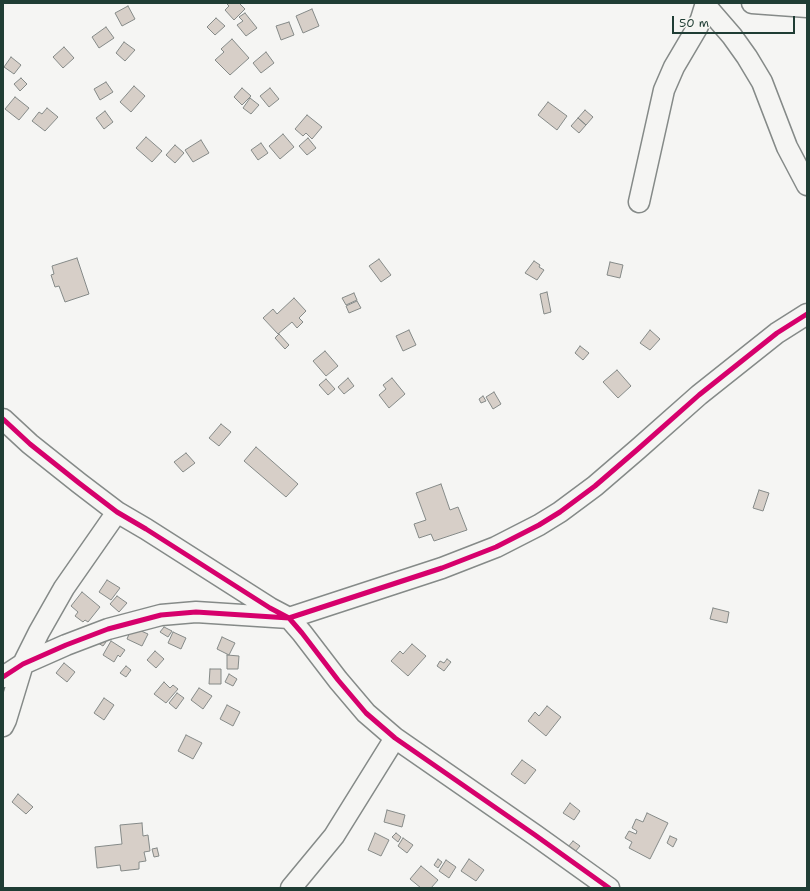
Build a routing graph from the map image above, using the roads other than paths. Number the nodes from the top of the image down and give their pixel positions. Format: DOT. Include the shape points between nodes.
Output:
graph roads {
  1 [pos="752,3"];
  2 [pos="706,5"];
  3 [pos="807,7"];
  4 [pos="807,185"];
  5 [pos="639,202"];
  6 [pos="807,314"];
  7 [pos="3,419"];
  8 [pos="117,512"];
  9 [pos="289,618"];
  10 [pos="23,664"];
  11 [pos="3,677"];
  12 [pos="3,726"];
  13 [pos="395,738"];
  14 [pos="291,888"];
  15 [pos="609,888"];
  1 -- 3 [label="street"];
  2 -- 4 [label="street" via="747,56 762,82 787,146"];
  2 -- 5 [label="street" via="697,28 664,90"];
  6 -- 9 [label="street" via="777,333 699,395 595,486 539,525 496,547 442,568"];
  7 -- 8 [label="street" via="79,484"];
  8 -- 9 [label="street"];
  8 -- 10 [label="street" via="64,588"];
  9 -- 10 [label="street" via="196,612 161,615 108,629"];
  9 -- 13 [label="street" via="347,691"];
  10 -- 11 [label="street"];
  10 -- 12 [label="street"];
  13 -- 14 [label="street" via="334,836"];
  13 -- 15 [label="street"];
}
